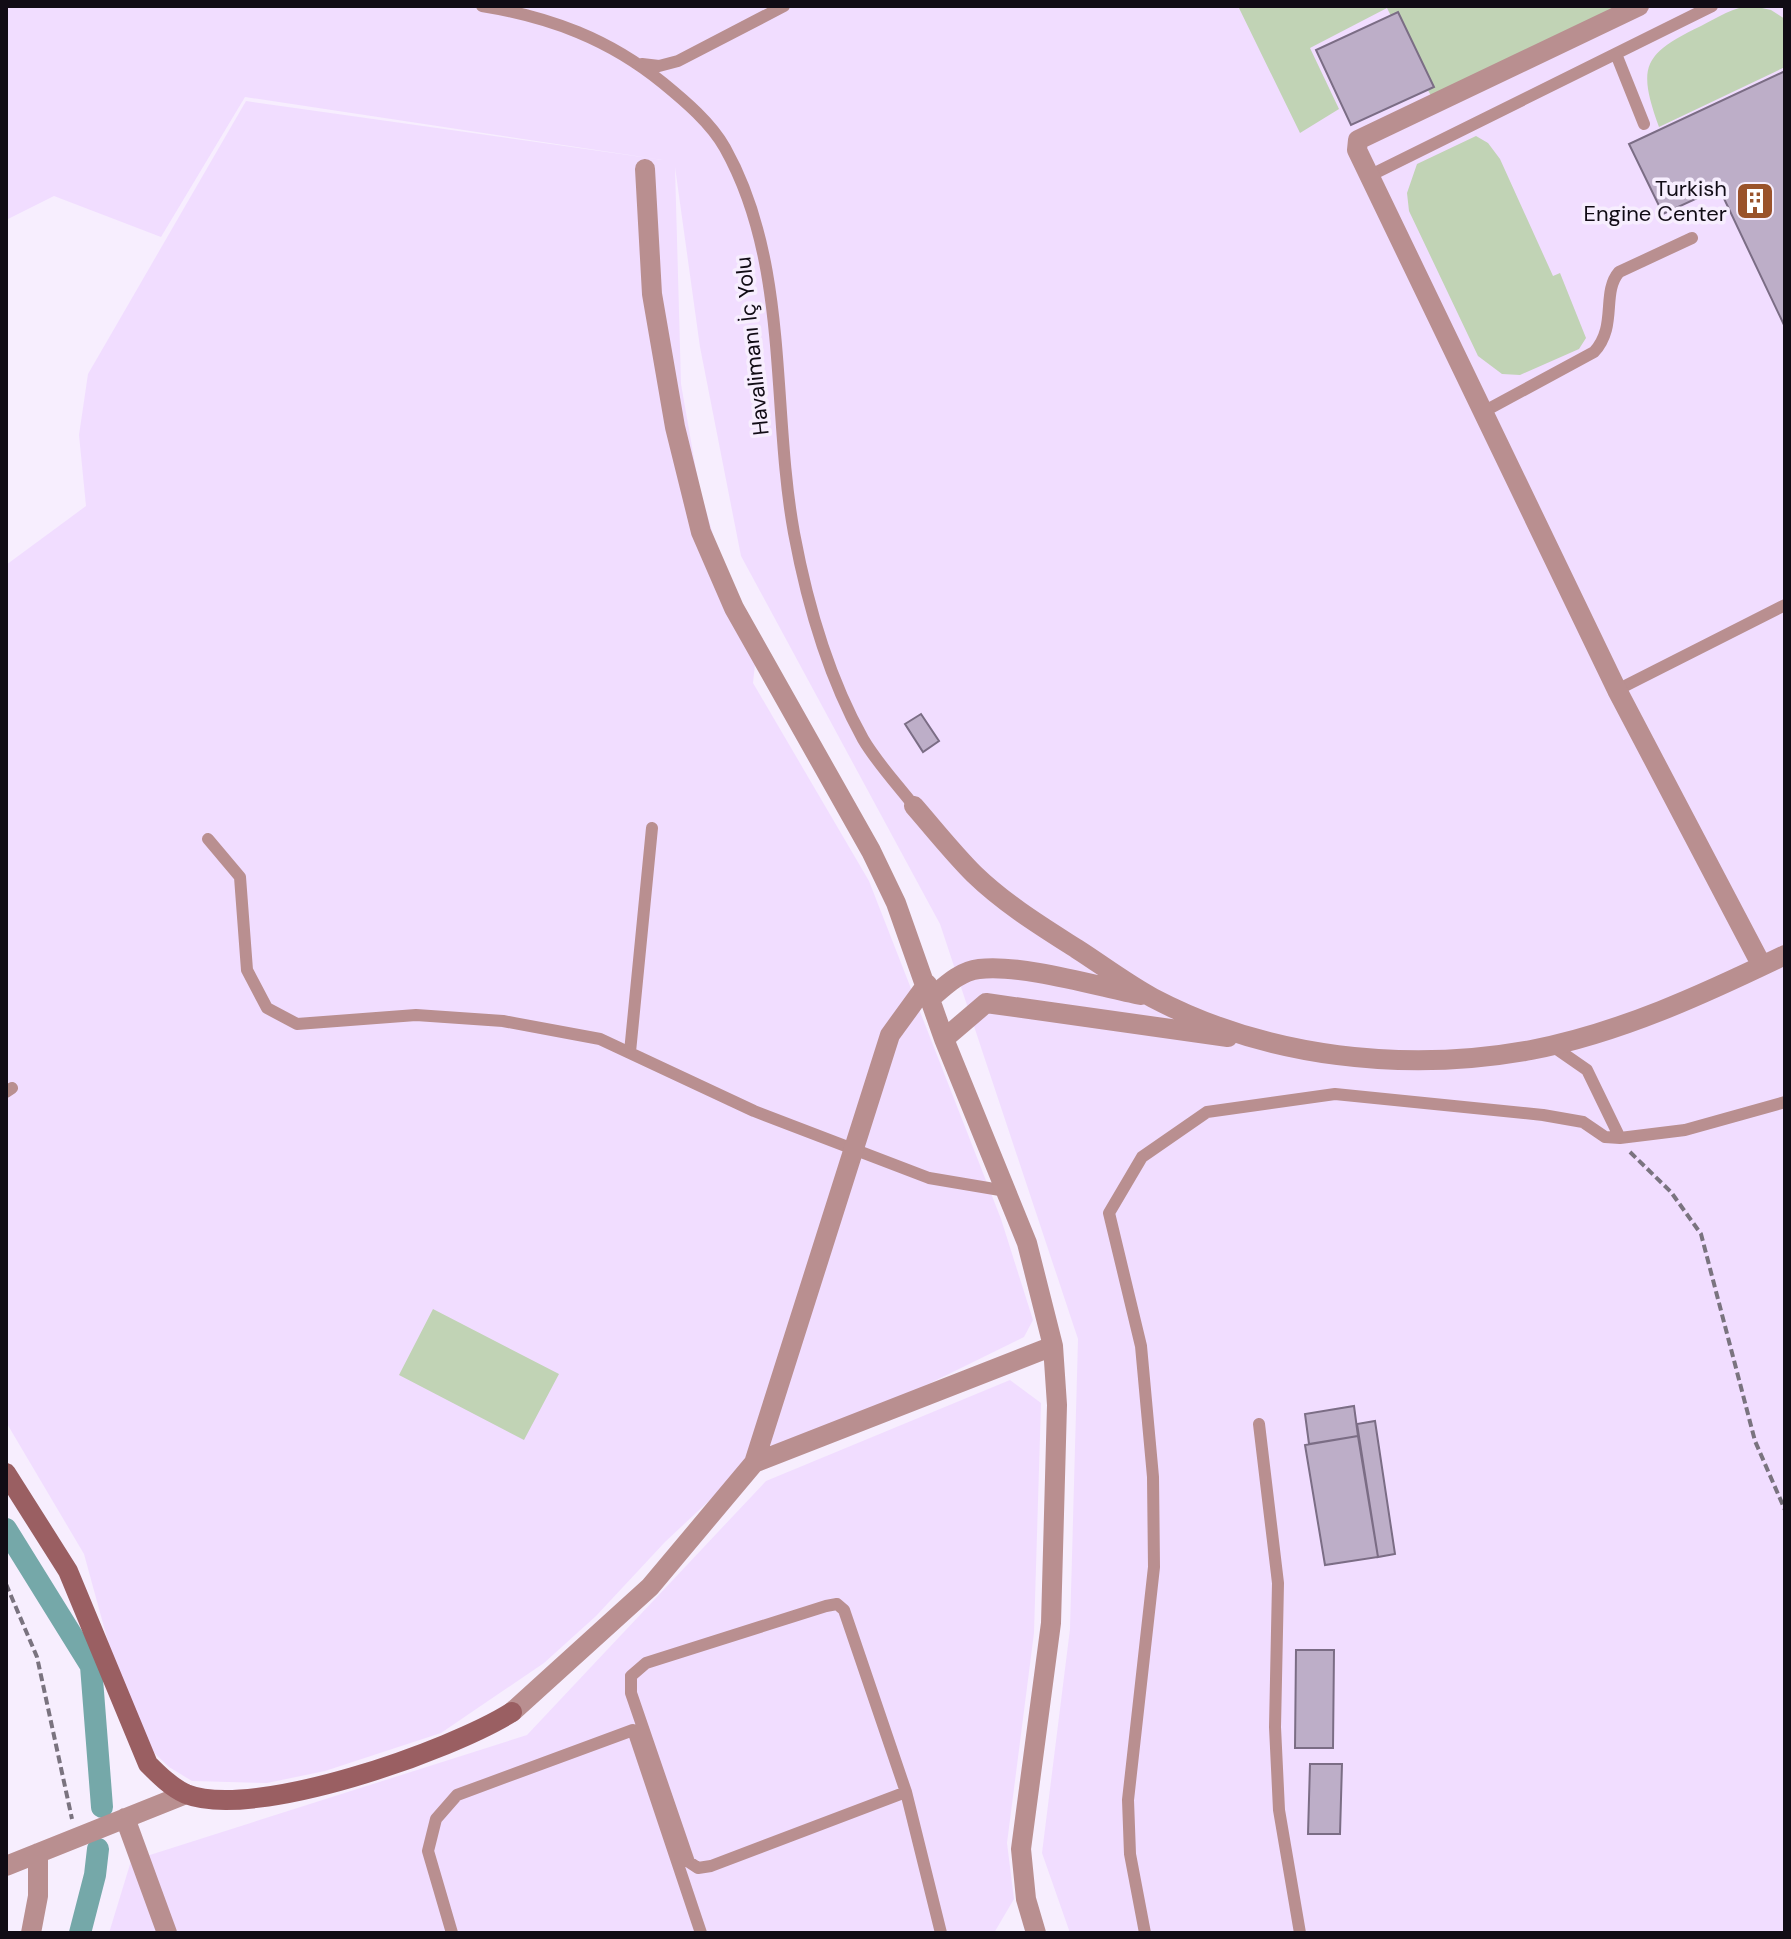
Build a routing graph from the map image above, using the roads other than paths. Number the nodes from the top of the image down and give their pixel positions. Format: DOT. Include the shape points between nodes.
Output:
graph roads {
  1 [pos="482,6"];
  2 [pos="784,6"];
  3 [pos="1639,6"];
  4 [pos="1712,6"];
  5 [pos="1616,54"];
  6 [pos="639,63"];
  7 [pos="1644,124"];
  8 [pos="645,169"];
  9 [pos="1369,176"];
  10 [pos="1692,238"];
  11 [pos="1483,412"];
  12 [pos="1785,605"];
  13 [pos="1617,690"];
  14 [pos="914,806"];
  15 [pos="652,828"];
  16 [pos="208,839"];
  17 [pos="1785,955"];
  18 [pos="1762,966"];
  19 [pos="929,991"];
  20 [pos="1153,998"];
  21 [pos="944,1039"];
  22 [pos="1268,1042"];
  23 [pos="1551,1045"];
  24 [pos="630,1052"];
  25 [pos="1785,1102"];
  26 [pos="1620,1138"];
  27 [pos="855,1150"];
  28 [pos="1006,1191"];
  29 [pos="1053,1346"];
  30 [pos="1259,1424"];
  31 [pos="754,1463"];
  32 [pos="6,1473"];
  33 [pos="906,1792"];
  34 [pos="186,1794"];
  35 [pos="125,1818"];
  36 [pos="38,1853"];
  37 [pos="6,1866"];
  38 [pos="31,1933"];
  39 [pos="167,1933"];
  40 [pos="452,1933"];
  41 [pos="701,1933"];
  42 [pos="941,1933"];
  43 [pos="1036,1933"];
  44 [pos="1145,1933"];
  45 [pos="1300,1933"];
  1 -- 6 [label="lane, Havalimanı İç Yolu" via="581,31"];
  2 -- 6 [label="lane" via="678,61 659,66"];
  3 -- 9 [label="street" via="1358,140"];
  4 -- 5 [label="lane"];
  5 -- 7 [label="lane"];
  5 -- 9 [label="lane"];
  6 -- 14 [label="lane, Havalimanı İç Yolu" via="703,120 738,174 769,284 788,493 811,608 864,740"];
  8 -- 19 [label="street" via="652,294 675,427 701,532 734,608 871,851"];
  9 -- 11 [label="street"];
  10 -- 11 [label="lane" via="1613,278 1609,326 1594,352"];
  11 -- 13 [label="street"];
  12 -- 13 [label="lane"];
  13 -- 18 [label="street"];
  14 -- 20 [label="street" via="974,874 1013,907"];
  15 -- 24 [label="lane"];
  16 -- 24 [label="lane" via="240,877 247,970 267,1008 297,1024 416,1015 503,1021 600,1039"];
  17 -- 18 [label="street"];
  18 -- 23 [label="street" via="1643,1019"];
  19 -- 20 [label="street" via="978,969 1020,971"];
  19 -- 21 [label="street"];
  19 -- 27 [label="street" via="890,1035"];
  20 -- 22 [label="street"];
  21 -- 22 [label="street" via="986,1003"];
  21 -- 28 [label="street"];
  22 -- 23 [label="street" via="1400,1060 1469,1058"];
  23 -- 26 [label="lane" via="1587,1070"];
  24 -- 27 [label="lane" via="754,1111"];
  25 -- 26 [label="lane" via="1685,1130"];
  26 -- 44 [label="lane" via="1605,1137 1583,1122 1543,1115 1335,1094 1207,1112 1142,1157 1109,1213 1141,1346 1153,1477 1154,1567 1128,1800 1130,1854"];
  27 -- 28 [label="lane" via="929,1178"];
  27 -- 31 [label="street"];
  28 -- 29 [label="street" via="1027,1243"];
  29 -- 31 [label="street"];
  29 -- 43 [label="street" via="1057,1405 1051,1623 1021,1849"];
  30 -- 45 [label="lane" via="1278,1583 1279,1810"];
  31 -- 34 [label="street" via="650,1587 512,1712 455,1743 293,1791 240,1798"];
  32 -- 34 [label="street" via="68,1571 148,1764"];
  33 -- 33 [label="lane" via="844,1610 837,1604 646,1663 631,1676 631,1693 689,1862 698,1868"];
  33 -- 42 [label="lane"];
  34 -- 35 [label="street"];
  35 -- 36 [label="street"];
  35 -- 39 [label="street"];
  36 -- 37 [label="street"];
  36 -- 38 [label="street"];
  40 -- 41 [label="lane" via="428,1851 436,1819 457,1795 633,1730"];
}
